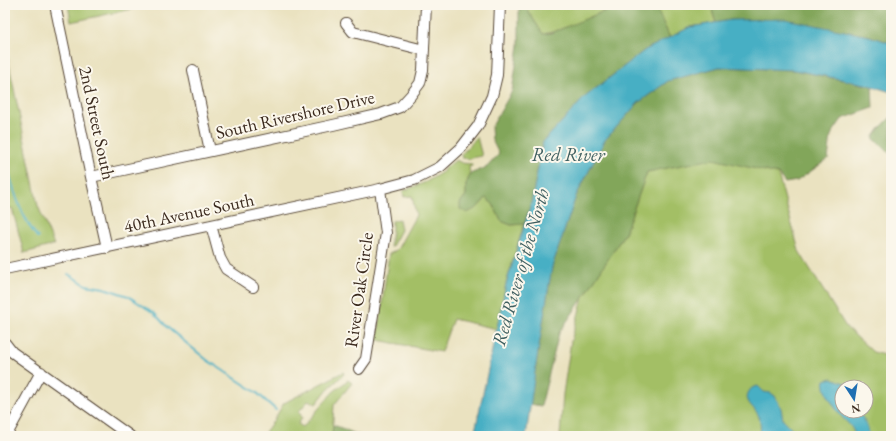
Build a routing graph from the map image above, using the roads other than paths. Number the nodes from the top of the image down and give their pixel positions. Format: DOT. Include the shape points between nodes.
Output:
graph roads {
  1 [pos="55,5"];
  2 [pos="426,5"];
  3 [pos="500,5"];
  4 [pos="346,23"];
  5 [pos="424,50"];
  6 [pos="193,70"];
  7 [pos="210,151"];
  8 [pos="91,177"];
  9 [pos="380,189"];
  10 [pos="211,225"];
  11 [pos="107,248"];
  12 [pos="5,270"];
  13 [pos="253,287"];
  14 [pos="5,343"];
  15 [pos="359,369"];
  16 [pos="41,372"];
  17 [pos="6,436"];
  18 [pos="130,436"];
  1 -- 8 [label="street, 2nd Street South"];
  2 -- 5 [label="street, South Rivershore Drive"];
  3 -- 9 [label="street, 40th Avenue South" via="497,75 492,96 478,126 461,148 440,167 414,180"];
  4 -- 5 [label="street" via="353,32"];
  5 -- 7 [label="street, South Rivershore Drive" via="420,83 400,107 381,114"];
  6 -- 7 [label="street"];
  7 -- 8 [label="street, South Rivershore Drive"];
  8 -- 11 [label="street, 2nd Street South"];
  9 -- 10 [label="street, 40th Avenue South"];
  9 -- 15 [label="street, River Oak Circle" via="386,232 366,359"];
  10 -- 11 [label="street, 40th Avenue South"];
  10 -- 13 [label="street" via="226,270"];
  11 -- 12 [label="street, 40th Avenue South"];
  14 -- 16 [label="street" via="12,352"];
  16 -- 17 [label="street"];
  16 -- 18 [label="street"];
}
